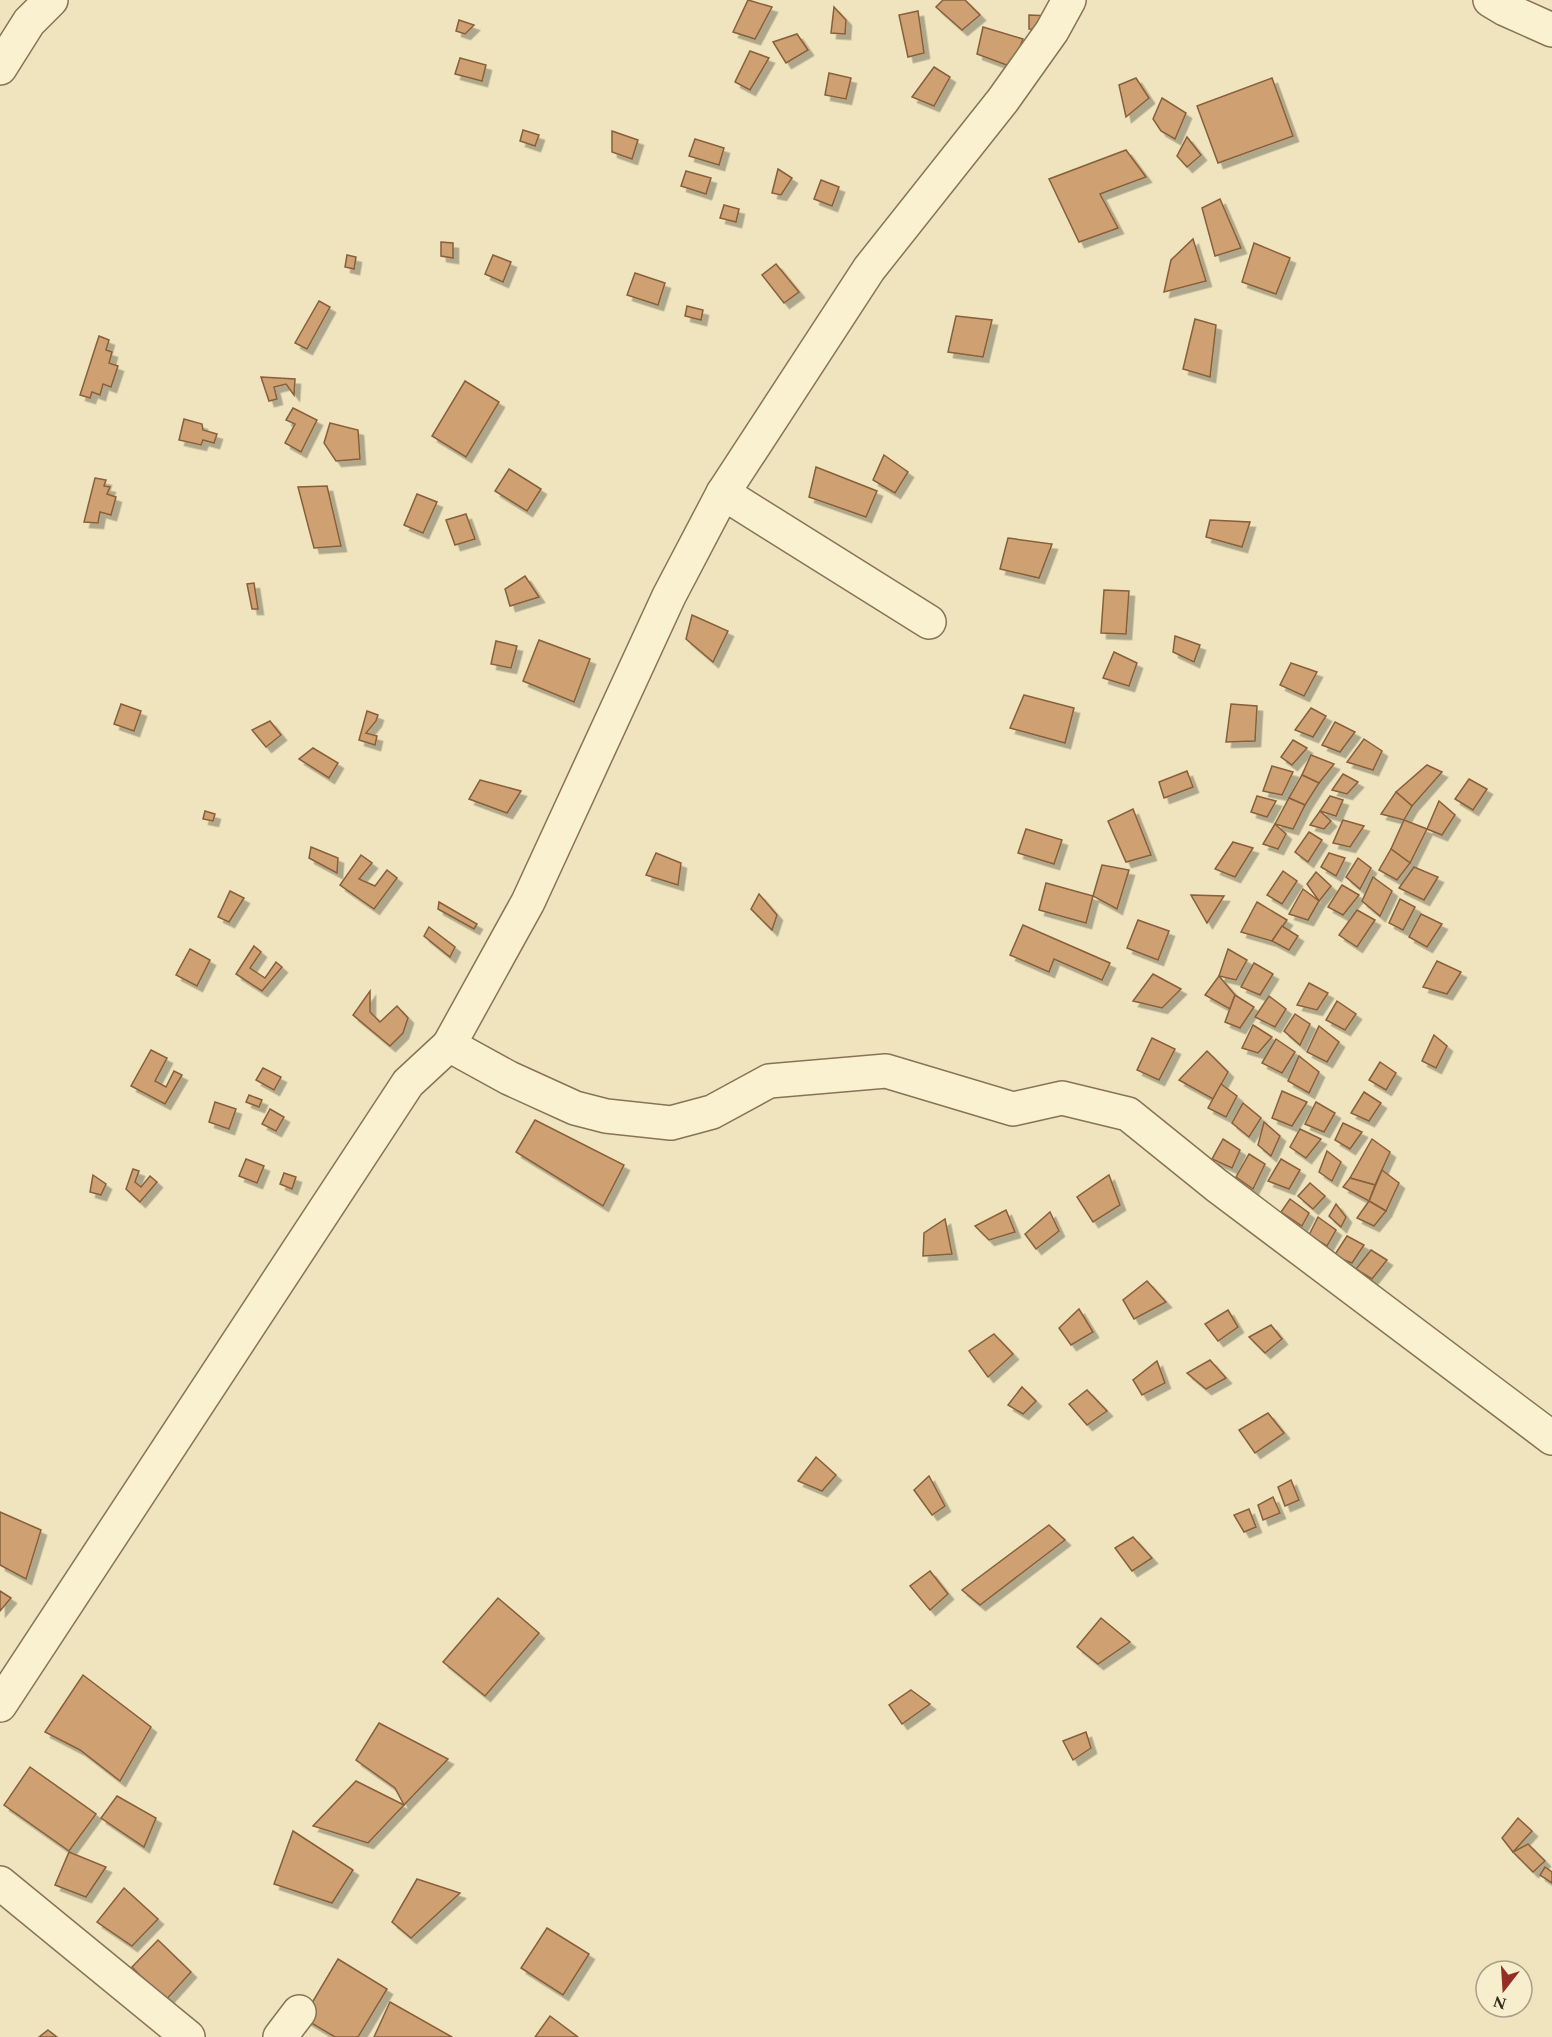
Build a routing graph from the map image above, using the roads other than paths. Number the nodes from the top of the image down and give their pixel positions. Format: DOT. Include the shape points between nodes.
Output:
graph roads {
  1 [pos="51,0"];
  2 [pos="1069,0"];
  3 [pos="1490,0"];
  4 [pos="1552,30"];
  5 [pos="0,68"];
  6 [pos="723,493"];
  7 [pos="929,622"];
  8 [pos="449,1045"];
  9 [pos="1552,1438"];
  10 [pos="0,1705"];
  11 [pos="0,1883"];
  12 [pos="188,2037"];
  1 -- 5 [label="street" via="29,22"];
  2 -- 6 [label="street" via="1003,100 869,270"];
  3 -- 4 [label="street"];
  6 -- 7 [label="street"];
  6 -- 8 [label="street" via="669,596 528,902"];
  8 -- 9 [label="street" via="575,1108 660,1122 671,1123 712,1112 769,1081 886,1071 1013,1110 1062,1098 1128,1114"];
  8 -- 10 [label="street" via="408,1083"];
  11 -- 12 [label="street"];
}
